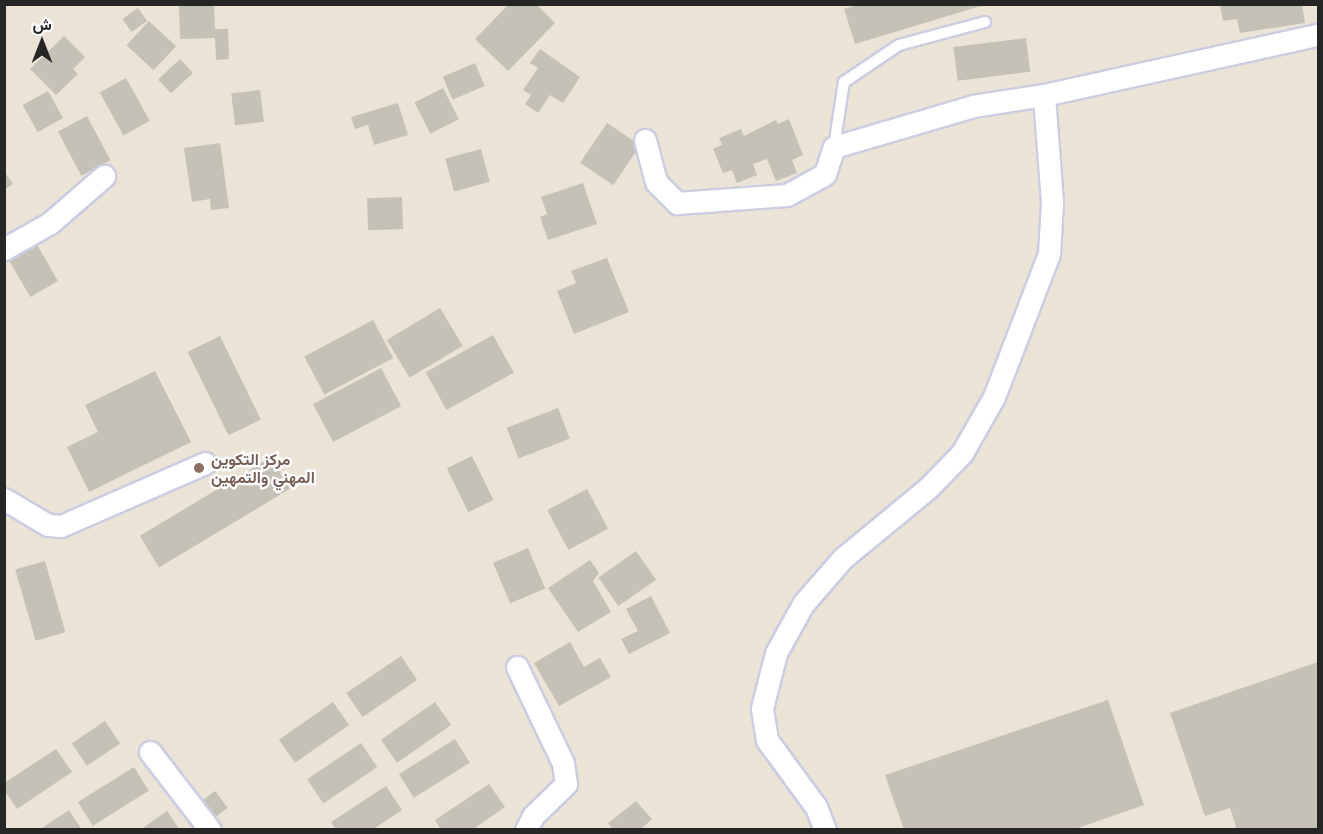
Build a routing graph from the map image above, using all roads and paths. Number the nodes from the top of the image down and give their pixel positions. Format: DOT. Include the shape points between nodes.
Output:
graph roads {
  1 [pos="985,22"];
  2 [pos="1318,35"];
  3 [pos="1044,94"];
  4 [pos="645,140"];
  5 [pos="834,147"];
  6 [pos="104,176"];
  7 [pos="4,249"];
  8 [pos="205,463"];
  9 [pos="4,499"];
  10 [pos="517,667"];
  11 [pos="150,752"];
  12 [pos="210,830"];
  13 [pos="525,830"];
  14 [pos="825,830"];
  1 -- 5 [label="lane" via="899,45 844,82"];
  2 -- 3 [label="street"];
  3 -- 5 [label="street" via="973,106"];
  3 -- 14 [label="street" via="1052,202 1049,254 994,396 962,453 928,488 843,558 803,604 776,653 762,708 766,740 816,807"];
  4 -- 5 [label="street" via="656,182 677,203 787,195 825,174"];
  6 -- 7 [label="street" via="50,223"];
  8 -- 9 [label="street" via="62,526 48,525"];
  10 -- 13 [label="street" via="563,763 566,784 533,816"];
  11 -- 12 [label="street"];
}
